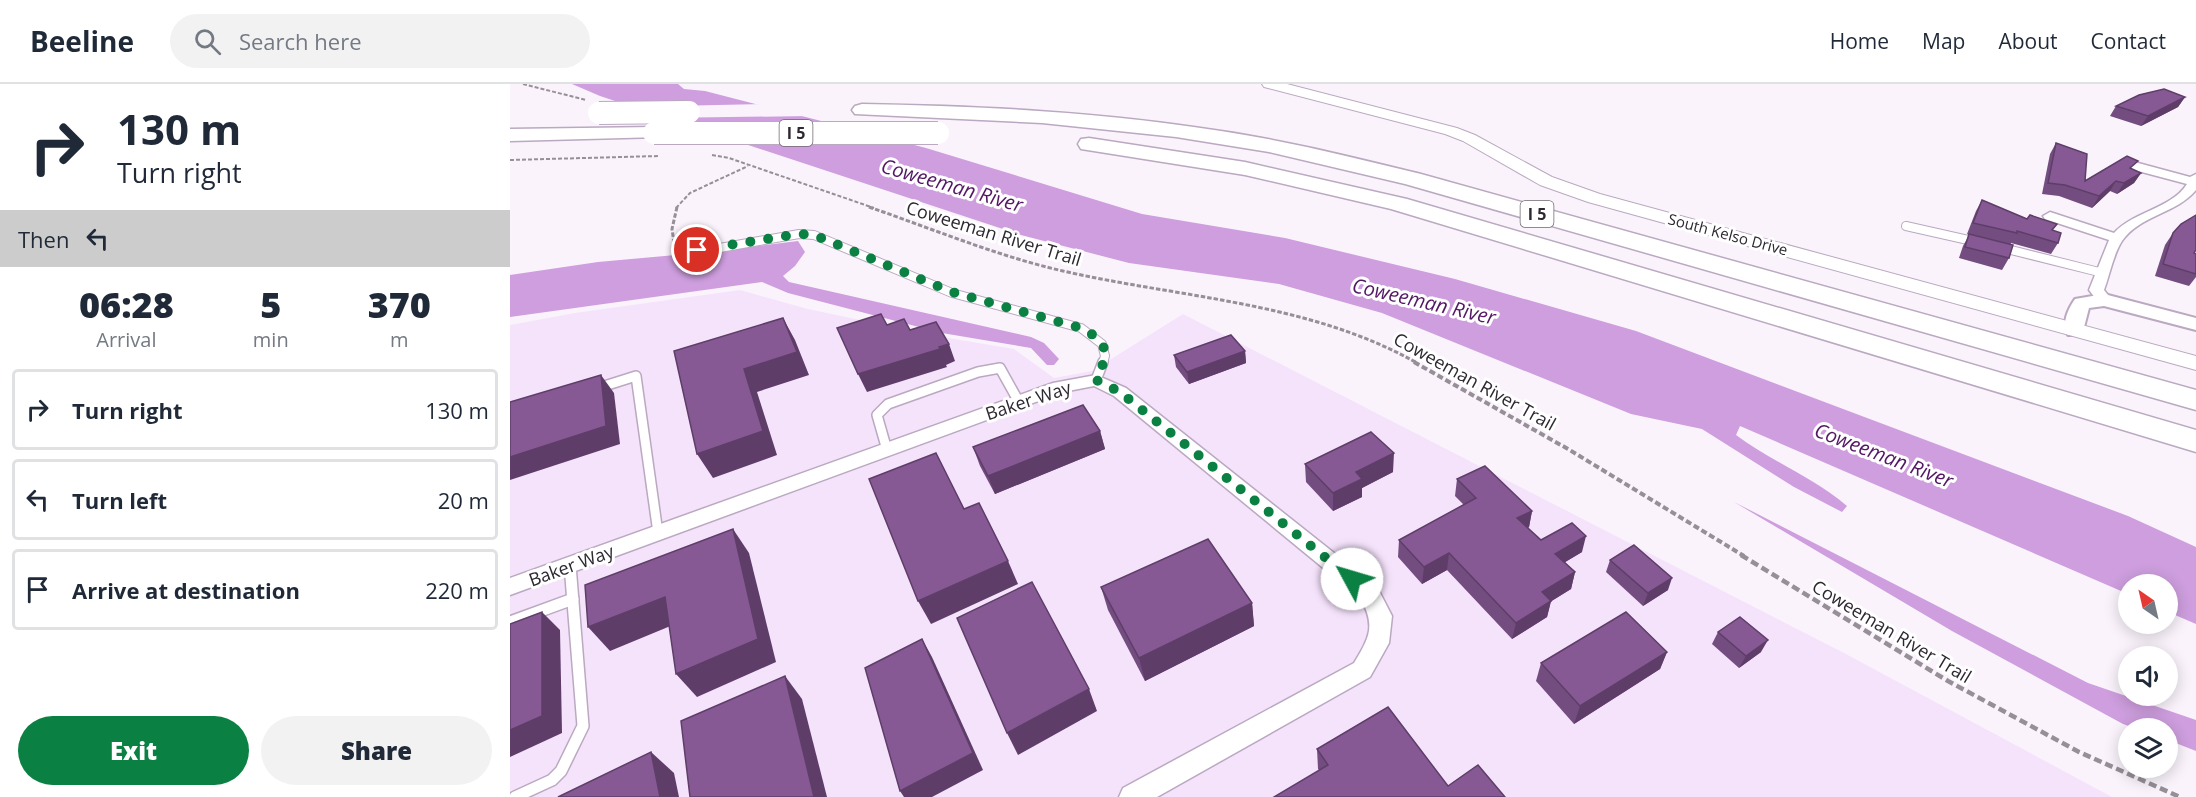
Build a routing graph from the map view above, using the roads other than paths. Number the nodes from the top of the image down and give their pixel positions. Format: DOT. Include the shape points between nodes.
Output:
graph roads {
  1 [pos="1269,84"];
  2 [pos="850,111"];
  3 [pos="706,112"];
  4 [pos="576,114"];
  5 [pos="510,135"];
  6 [pos="2127,164"];
  7 [pos="2195,180"];
  8 [pos="2050,216"];
  9 [pos="1906,226"];
  10 [pos="2117,238"];
  11 [pos="714,249"];
  12 [pos="2103,273"];
  13 [pos="2104,300"];
  14 [pos="2196,324"];
  15 [pos="2075,331"];
  16 [pos="2196,363"];
  17 [pos="1096,380"];
  18 [pos="590,391"];
  19 [pos="2196,400"];
  20 [pos="1019,402"];
  21 [pos="2196,441"];
  22 [pos="887,450"];
  23 [pos="658,533"];
  24 [pos="570,565"];
  25 [pos="510,587"];
  26 [pos="573,598"];
  27 [pos="510,622"];
  28 [pos="515,797"];
  29 [pos="1131,797"];
  1 -- 15 [label="main road, South Kelso Drive" via="1451,131 1528,173 1576,192"];
  2 -- 19 [label="highway, I 5" via="1065,119 1219,137 1315,155 1413,179"];
  3 -- 4 [label="highway, bridge"];
  5 -- 21 [label="highway, I 5, bridge" via="938,133 1119,147 1229,165 1399,204"];
  6 -- 7 [label="street"];
  7 -- 10 [label="street" via="2192,189 2179,200 2136,220"];
  8 -- 10 [label="street"];
  9 -- 12 [label="lane"];
  10 -- 12 [label="street"];
  11 -- 17 [label="lane" via="799,234 814,235 952,292 1095,335 1106,359"];
  12 -- 13 [label="street" via="2096,290"];
  13 -- 14 [label="street"];
  13 -- 15 [label="street" via="2082,303"];
  15 -- 16 [label="main road, South Kelso Drive"];
  17 -- 20 [label="street, Baker Way" via="1059,387"];
  17 -- 29 [label="street, Baker Way" via="1120,392 1370,593 1382,616 1378,643 1362,670"];
  18 -- 23 [label="lane" via="636,376"];
  20 -- 22 [label="street, Baker Way"];
  20 -- 22 [label="lane" via="1000,368 888,404 877,415"];
  22 -- 23 [label="street, Baker Way"];
  23 -- 24 [label="street, Baker Way"];
  24 -- 25 [label="street, Baker Way"];
  24 -- 26 [label="lane"];
  26 -- 27 [label="lane"];
  26 -- 28 [label="lane" via="583,726 561,771 552,780"];
}
